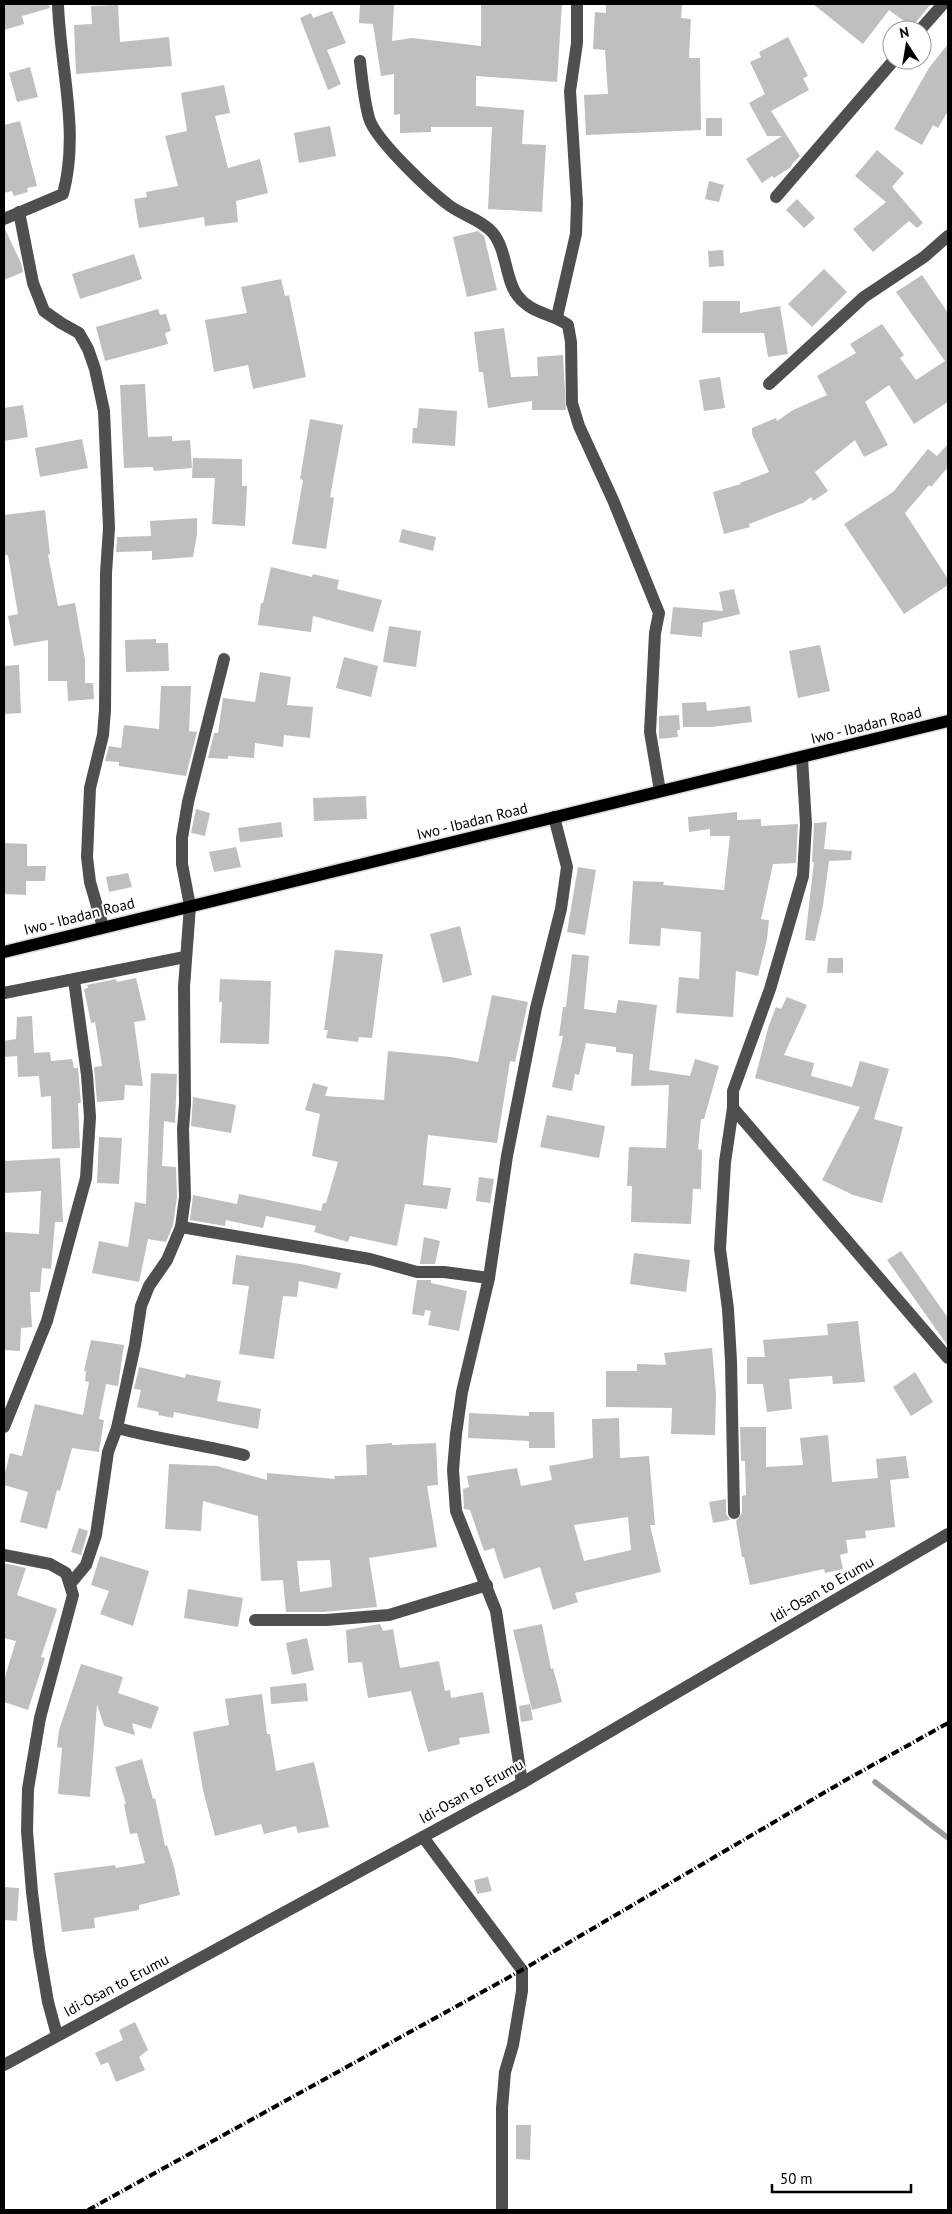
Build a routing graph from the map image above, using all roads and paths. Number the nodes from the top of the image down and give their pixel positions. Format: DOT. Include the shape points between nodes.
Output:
graph roads {
  1 [pos="58,4"];
  2 [pos="577,4"];
  3 [pos="943,4"];
  4 [pos="929,20"];
  5 [pos="360,61"];
  6 [pos="885,70"];
  7 [pos="776,197"];
  8 [pos="19,212"];
  9 [pos="4,219"];
  10 [pos="948,236"];
  11 [pos="557,317"];
  12 [pos="769,384"];
  13 [pos="224,659"];
  14 [pos="948,721"];
  15 [pos="802,758"];
  16 [pos="660,791"];
  17 [pos="554,817"];
  18 [pos="190,906"];
  19 [pos="104,927"];
  20 [pos="4,952"];
  21 [pos="185,957"];
  22 [pos="74,980"];
  23 [pos="4,993"];
  24 [pos="733,1108"];
  25 [pos="181,1226"];
  26 [pos="489,1278"];
  27 [pos="948,1358"];
  28 [pos="4,1427"];
  29 [pos="117,1428"];
  30 [pos="244,1455"];
  31 [pos="734,1513"];
  32 [pos="948,1534"];
  33 [pos="4,1555"];
  34 [pos="70,1583"];
  35 [pos="487,1585"];
  36 [pos="255,1620"];
  37 [pos="522,1783"];
  38 [pos="423,1837"];
  39 [pos="56,2035"];
  40 [pos="4,2065"];
  41 [pos="502,2210"];
  1 -- 8 [label="street" via="71,130 66,181 63,194"];
  2 -- 11 [label="street" via="577,43 570,91 576,234"];
  3 -- 4 [label="street"];
  5 -- 11 [label="street" via="369,120 380,136 412,174 452,207 478,220 493,234 516,294 534,311"];
  6 -- 7 [label="street"];
  8 -- 9 [label="street"];
  8 -- 19 [label="street" via="33,283 44,311 79,333 95,369 104,411 110,528 106,573 105,710 103,735 90,788 87,857 90,882"];
  10 -- 12 [label="street" via="924,257 864,297"];
  11 -- 16 [label="street" via="568,325 572,403 579,426 659,613 650,732"];
  13 -- 18 [label="street" via="182,838 182,864"];
  14 -- 15 [label="main road, Iwo - Ibadan Road"];
  15 -- 16 [label="main road, Iwo - Ibadan Road"];
  15 -- 24 [label="street" via="806,824 803,876 770,989 733,1091"];
  16 -- 17 [label="main road, Iwo - Ibadan Road"];
  17 -- 18 [label="main road, Iwo - Ibadan Road"];
  17 -- 26 [label="street" via="567,867 561,909 536,1008"];
  18 -- 19 [label="main road, Iwo - Ibadan Road"];
  18 -- 21 [label="street"];
  19 -- 20 [label="main road, Iwo - Ibadan Road"];
  21 -- 22 [label="street"];
  21 -- 25 [label="street" via="185,1197"];
  22 -- 23 [label="street"];
  22 -- 28 [label="street" via="88,1075 90,1117 86,1178 47,1321"];
  24 -- 27 [label="street"];
  24 -- 31 [label="street" via="725,1162 720,1249 731,1361"];
  25 -- 26 [label="street" via="370,1259 416,1272"];
  25 -- 29 [label="street" via="167,1260 141,1306"];
  26 -- 35 [label="street" via="462,1392 453,1470 456,1511"];
  29 -- 30 [label="street"];
  29 -- 34 [label="street" via="108,1452 96,1535 86,1565"];
  32 -- 37 [label="street, Idi-Osan to Erumu"];
  33 -- 34 [label="street" via="50,1564 66,1573"];
  34 -- 39 [label="street" via="73,1595 40,1718 28,1789 27,1831 32,1892"];
  35 -- 36 [label="street" via="389,1614 326,1620"];
  35 -- 37 [label="street" via="496,1611"];
  37 -- 38 [label="street, Idi-Osan to Erumu"];
  38 -- 39 [label="street, Idi-Osan to Erumu"];
  38 -- 41 [label="street" via="522,1970 522,1991 505,2072 502,2108"];
  39 -- 40 [label="street, Idi-Osan to Erumu"];
}
